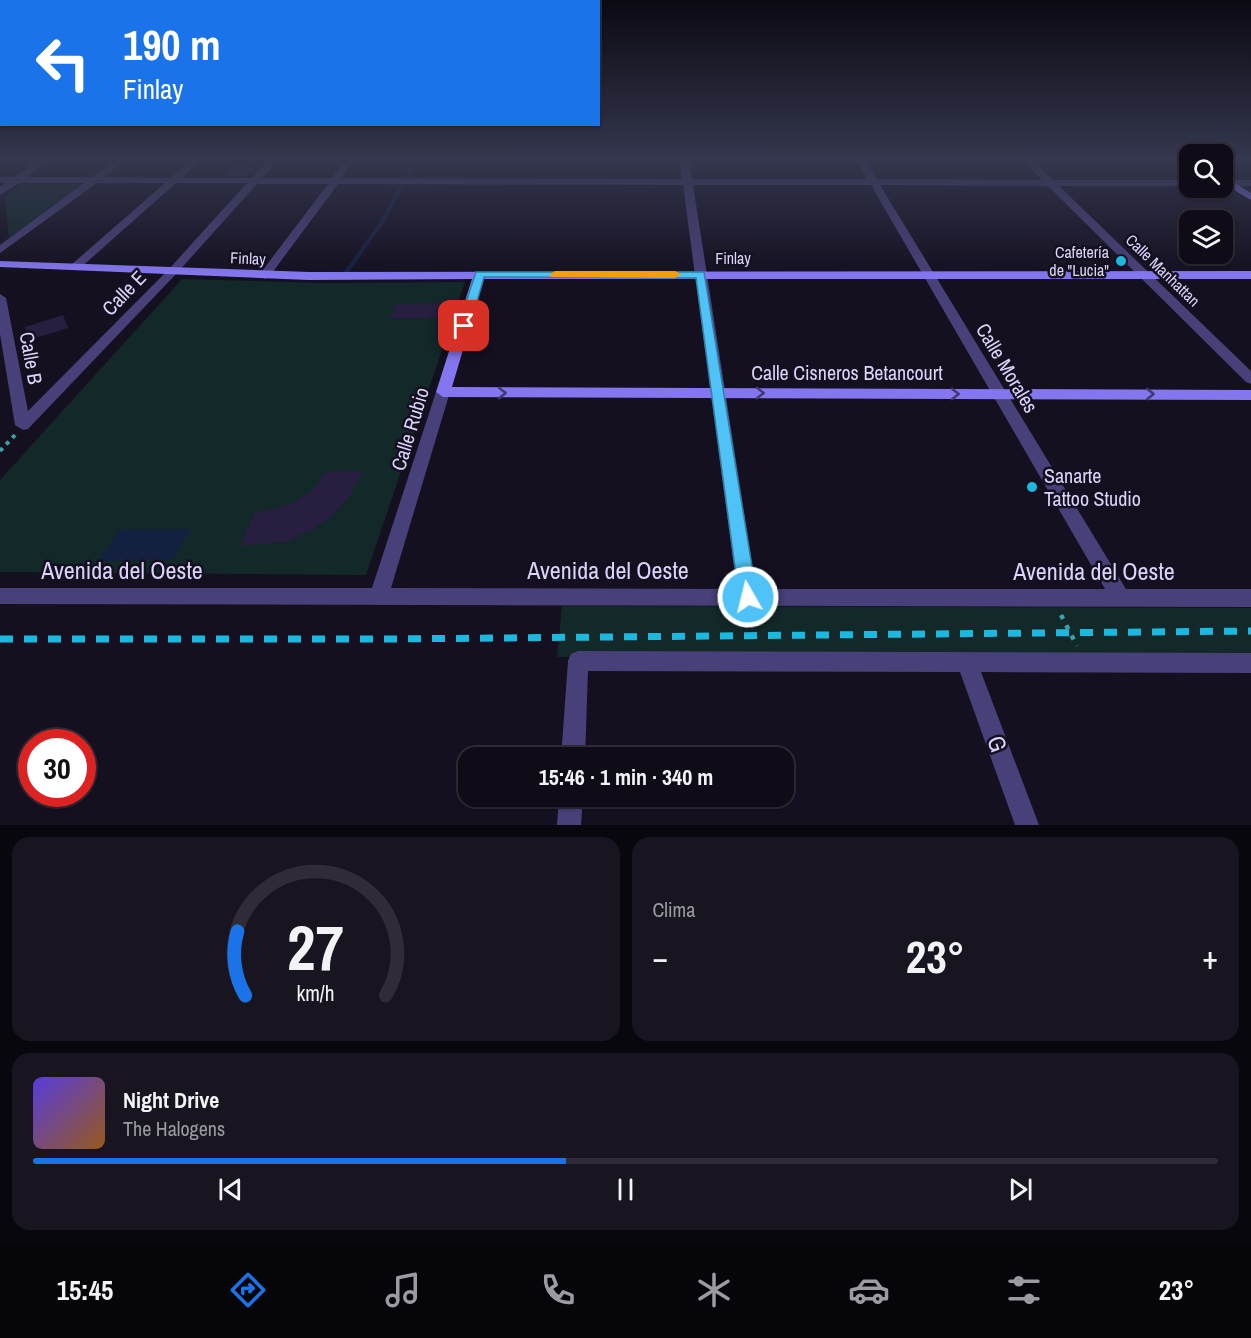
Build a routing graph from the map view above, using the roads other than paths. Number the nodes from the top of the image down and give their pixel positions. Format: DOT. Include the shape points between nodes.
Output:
graph roads {
  1 [pos="72,198"];
  2 [pos="154,198"];
  3 [pos="238,198"];
  4 [pos="323,198"];
  5 [pos="689,198"];
  6 [pos="883,198"];
  7 [pos="1066,198"];
  8 [pos="0,250"];
  9 [pos="0,264"];
  10 [pos="75,267"];
  11 [pos="173,271"];
  12 [pos="480,274"];
  13 [pos="700,274"];
  14 [pos="265,275"];
  15 [pos="929,275"];
  16 [pos="1145,275"];
  17 [pos="1251,276"];
  18 [pos="0,298"];
  19 [pos="1251,379"];
  20 [pos="443,393"];
  21 [pos="718,393"];
  22 [pos="999,394"];
  23 [pos="1251,395"];
  24 [pos="23,425"];
  25 [pos="0,596"];
  26 [pos="380,596"];
  27 [pos="748,597"];
  28 [pos="1120,597"];
  29 [pos="1251,598"];
  30 [pos="968,662"];
  31 [pos="1251,663"];
  32 [pos="574,747"];
  33 [pos="570,807"];
  34 [pos="569,825"];
  35 [pos="1027,825"];
  1 -- 8 [label="street"];
  2 -- 10 [label="street"];
  3 -- 11 [label="street, Calle E"];
  4 -- 14 [label="street"];
  5 -- 13 [label="street"];
  6 -- 15 [label="street, Calle Morales"];
  7 -- 16 [label="street, Calle Manhattan"];
  9 -- 10 [label="street, Finlay"];
  10 -- 11 [label="street, Finlay"];
  11 -- 14 [label="street, Finlay"];
  11 -- 24 [label="street, Calle E"];
  12 -- 13 [label="street, Finlay"];
  12 -- 14 [label="street, Finlay"];
  12 -- 20 [label="street, Calle Rubio"];
  13 -- 15 [label="street, Finlay"];
  13 -- 21 [label="street"];
  15 -- 16 [label="street, Finlay"];
  15 -- 22 [label="street, Calle Morales"];
  16 -- 17 [label="street, Finlay"];
  16 -- 19 [label="street, Calle Manhattan"];
  18 -- 24 [label="street, Calle B"];
  20 -- 21 [label="street, Calle Cisneros Betancourt, one-way"];
  20 -- 26 [label="street, Calle Rubio"];
  21 -- 22 [label="street, Calle Cisneros Betancourt, one-way"];
  21 -- 27 [label="street"];
  22 -- 23 [label="street, Calle Cisneros Betancourt, one-way"];
  22 -- 28 [label="street, Calle Morales"];
  25 -- 26 [label="street, Avenida del Oeste"];
  26 -- 27 [label="street, Avenida del Oeste"];
  27 -- 28 [label="street, Avenida del Oeste"];
  28 -- 29 [label="street, Avenida del Oeste"];
  30 -- 31 [label="street"];
  30 -- 32 [label="street" via="578,661"];
  30 -- 35 [label="street, G"];
  33 -- 34 [label="street"];
}
